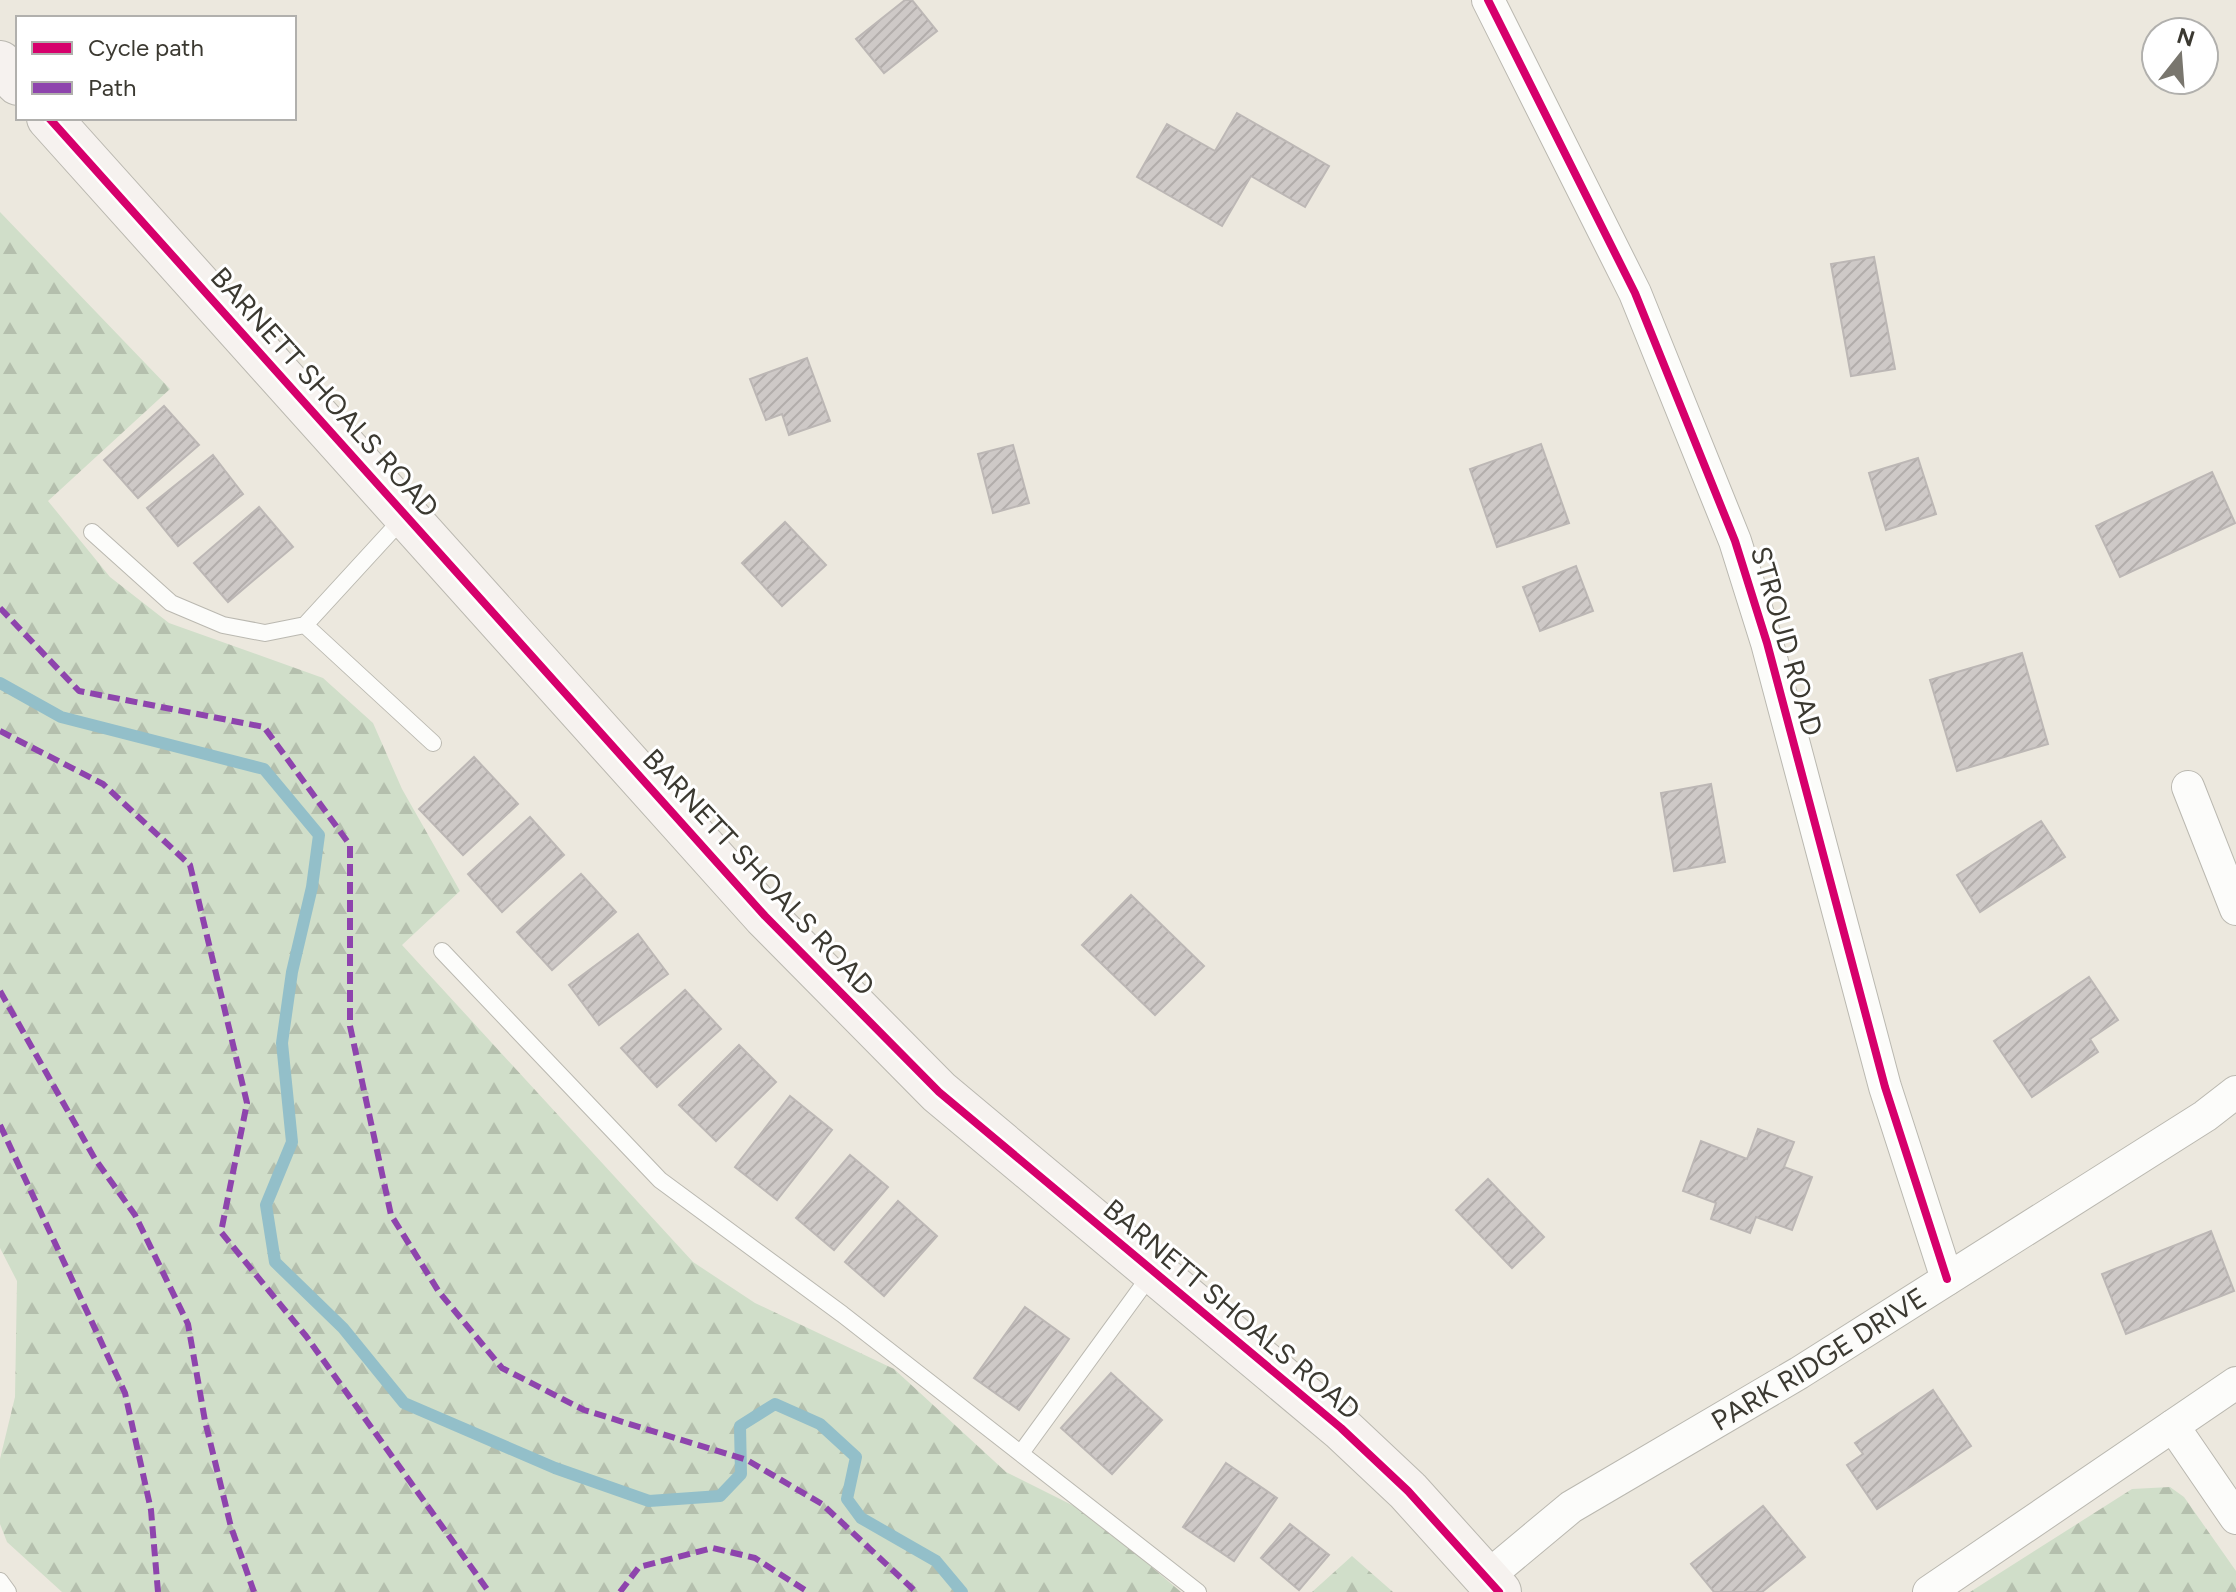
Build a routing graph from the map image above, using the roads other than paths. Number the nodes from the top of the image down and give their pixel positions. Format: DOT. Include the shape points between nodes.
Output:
graph roads {
  1 [pos="1488,0"];
  2 [pos="0,63"];
  3 [pos="16,81"];
  4 [pos="51,120"];
  5 [pos="406,515"];
  6 [pos="92,532"];
  7 [pos="305,625"];
  8 [pos="433,743"];
  9 [pos="2188,787"];
  10 [pos="2236,909"];
  11 [pos="442,951"];
  12 [pos="2236,1092"];
  13 [pos="1153,1272"];
  14 [pos="1947,1279"];
  15 [pos="2236,1383"];
  16 [pos="2173,1426"];
  17 [pos="1021,1453"];
  18 [pos="2236,1518"];
  19 [pos="0,1581"];
  20 [pos="1493,1584"];
  21 [pos="8,1592"];
  22 [pos="1198,1592"];
  23 [pos="1929,1592"];
  1 -- 14 [label="street, STROUD ROAD" via="1635,293 1735,541 1885,1087"];
  2 -- 3 [label="main road"];
  4 -- 5 [label="main road, BARNETT SHOALS ROAD"];
  5 -- 7 [label="lane"];
  5 -- 13 [label="main road, BARNETT SHOALS ROAD" via="858,1013 939,1092"];
  6 -- 7 [label="lane" via="171,603 223,625 265,633"];
  7 -- 8 [label="lane"];
  9 -- 10 [label="street"];
  11 -- 17 [label="lane" via="660,1180"];
  12 -- 14 [label="street, PARK RIDGE DRIVE"];
  13 -- 17 [label="lane"];
  13 -- 20 [label="main road, BARNETT SHOALS ROAD" via="1341,1428 1408,1491"];
  14 -- 20 [label="street, PARK RIDGE DRIVE" via="1571,1507"];
  15 -- 16 [label="street"];
  16 -- 18 [label="street"];
  16 -- 23 [label="street"];
  17 -- 22 [label="lane"];
  19 -- 21 [label="lane"];
}
